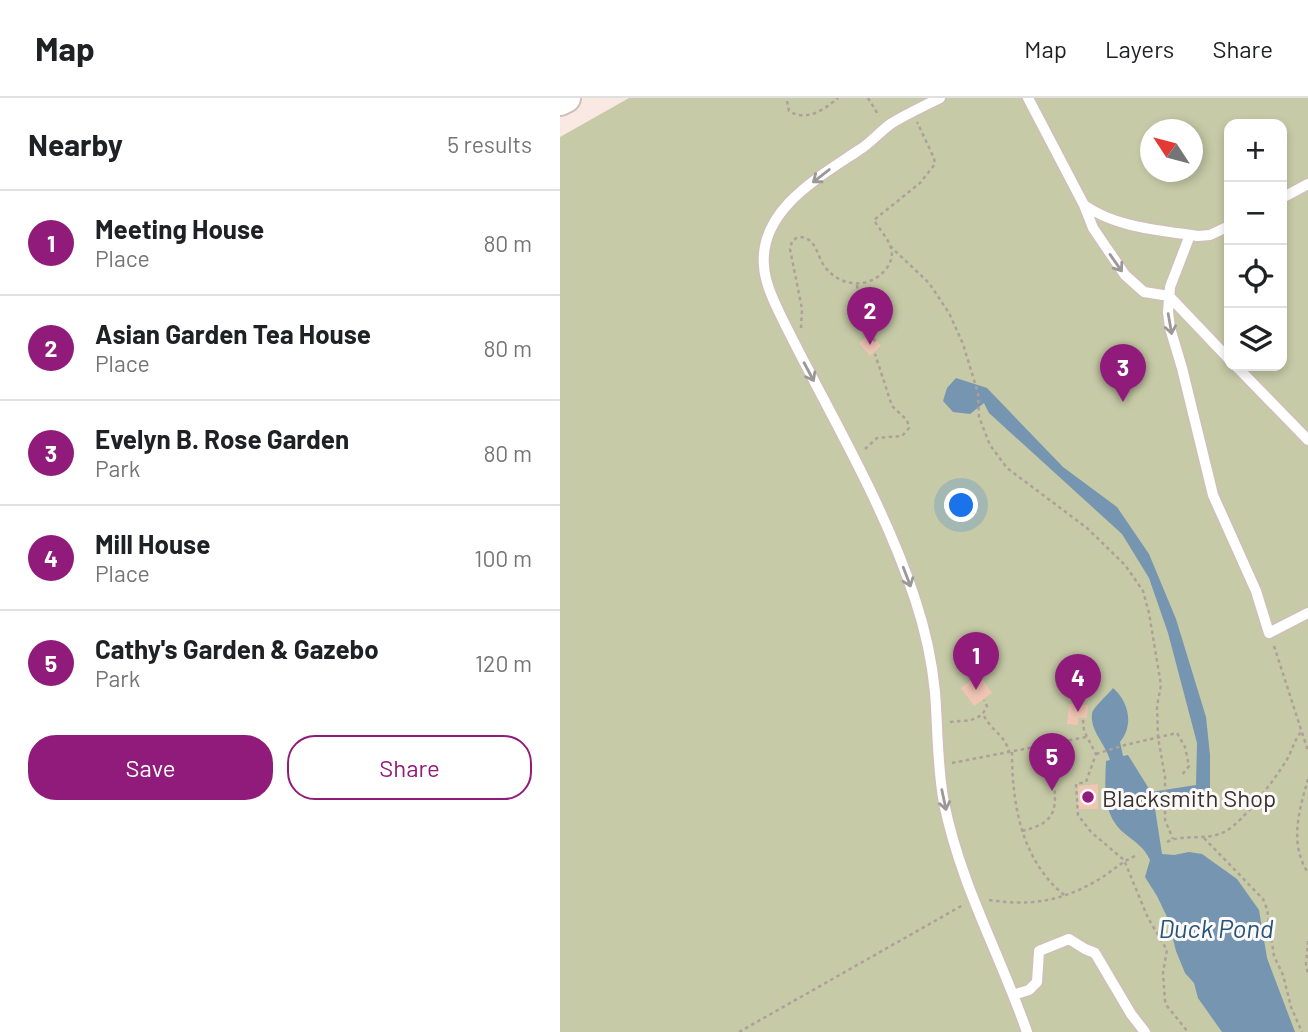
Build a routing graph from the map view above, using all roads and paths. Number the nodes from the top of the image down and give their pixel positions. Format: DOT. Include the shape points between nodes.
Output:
graph roads {
  1 [pos="566,98"];
  2 [pos="838,98"];
  3 [pos="868,98"];
  4 [pos="940,98"];
  5 [pos="1028,98"];
  6 [pos="560,101"];
  7 [pos="787,101"];
  8 [pos="872,106"];
  9 [pos="912,113"];
  10 [pos="1308,184"];
  11 [pos="1287,195"];
  12 [pos="1084,205"];
  13 [pos="1224,228"];
  14 [pos="1190,235"];
  15 [pos="890,246"];
  16 [pos="857,285"];
  17 [pos="1169,296"];
  18 [pos="792,339"];
  19 [pos="875,344"];
  20 [pos="875,354"];
  21 [pos="1224,354"];
  22 [pos="1241,371"];
  23 [pos="1308,440"];
  24 [pos="854,459"];
  25 [pos="1308,613"];
  26 [pos="1269,633"];
  27 [pos="984,700"];
  28 [pos="983,715"];
  29 [pos="1083,720"];
  30 [pos="936,723"];
  31 [pos="1301,732"];
  32 [pos="1086,737"];
  33 [pos="1157,737"];
  34 [pos="1308,751"];
  35 [pos="1011,753"];
  36 [pos="1096,754"];
  37 [pos="939,766"];
  38 [pos="1182,775"];
  39 [pos="1308,779"];
  40 [pos="1054,786"];
  41 [pos="1022,831"];
  42 [pos="1204,838"];
  43 [pos="1172,839"];
  44 [pos="1167,842"];
  45 [pos="1138,855"];
  46 [pos="1124,860"];
  47 [pos="1308,873"];
  48 [pos="1064,895"];
  49 [pos="973,900"];
  50 [pos="1308,941"];
  51 [pos="1308,974"];
  52 [pos="1013,995"];
  53 [pos="1027,1030"];
  54 [pos="739,1032"];
  55 [pos="1013,1032"];
  56 [pos="1145,1032"];
  57 [pos="1188,1032"];
  58 [pos="1303,1032"];
  1 -- 6 [label="main road"];
  2 -- 7 [label="path" via="801,117 789,111"];
  3 -- 8 [label="path"];
  4 -- 9 [label="lane"];
  5 -- 12 [label="lane"];
  9 -- 15 [label="path" via="935,164 920,183 874,220"];
  9 -- 18 [label="lane, one-way" via="890,124 814,181 787,205 771,228 764,274"];
  10 -- 11 [label="lane"];
  12 -- 14 [label="lane" via="1124,224"];
  12 -- 17 [label="lane, one-way" via="1093,228 1131,282 1144,292"];
  13 -- 14 [label="lane" via="1210,235"];
  14 -- 17 [label="lane"];
  15 -- 16 [label="path" via="887,268"];
  15 -- 33 [label="path" via="929,283 949,313 963,344 990,445 1007,468 1087,528 1125,565 1143,591 1161,685"];
  16 -- 18 [label="path" via="828,270 808,239 794,239 790,248 802,324"];
  16 -- 19 [label="path"];
  17 -- 21 [label="lane"];
  17 -- 26 [label="lane, one-way" via="1170,328 1213,495 1256,591"];
  18 -- 24 [label="lane, one-way"];
  20 -- 24 [label="path" via="892,406 909,428 902,436 874,439"];
  22 -- 23 [label="lane"];
  24 -- 30 [label="lane, one-way" via="916,601 930,660"];
  25 -- 26 [label="lane"];
  26 -- 31 [label="path"];
  27 -- 28 [label="path"];
  28 -- 30 [label="path"];
  28 -- 35 [label="path"];
  29 -- 32 [label="path"];
  30 -- 37 [label="lane"];
  31 -- 34 [label="path"];
  31 -- 42 [label="path" via="1287,760 1244,817 1223,833"];
  32 -- 35 [label="path"];
  32 -- 36 [label="path"];
  33 -- 36 [label="path"];
  33 -- 38 [label="path" via="1177,733 1189,766"];
  33 -- 43 [label="path" via="1166,786 1166,825"];
  35 -- 37 [label="path"];
  35 -- 41 [label="path"];
  36 -- 46 [label="path" via="1086,782 1076,785 1076,810 1091,832"];
  37 -- 49 [label="lane, one-way" via="954,844"];
  39 -- 47 [label="path" via="1296,831"];
  40 -- 41 [label="path" via="1051,817 1041,826"];
  41 -- 48 [label="path" via="1037,866"];
  42 -- 43 [label="path"];
  42 -- 58 [label="path" via="1263,900 1274,956"];
  43 -- 44 [label="path"];
  45 -- 46 [label="path"];
  46 -- 48 [label="path" via="1096,881"];
  46 -- 57 [label="path" via="1168,953 1163,985 1167,1006"];
  48 -- 49 [label="path" via="1029,904"];
  49 -- 52 [label="lane"];
  49 -- 54 [label="path"];
  50 -- 51 [label="path"];
  52 -- 53 [label="lane"];
  52 -- 56 [label="lane" via="1037,982 1039,951 1069,939 1095,953"];
  53 -- 55 [label="lane"];
}
